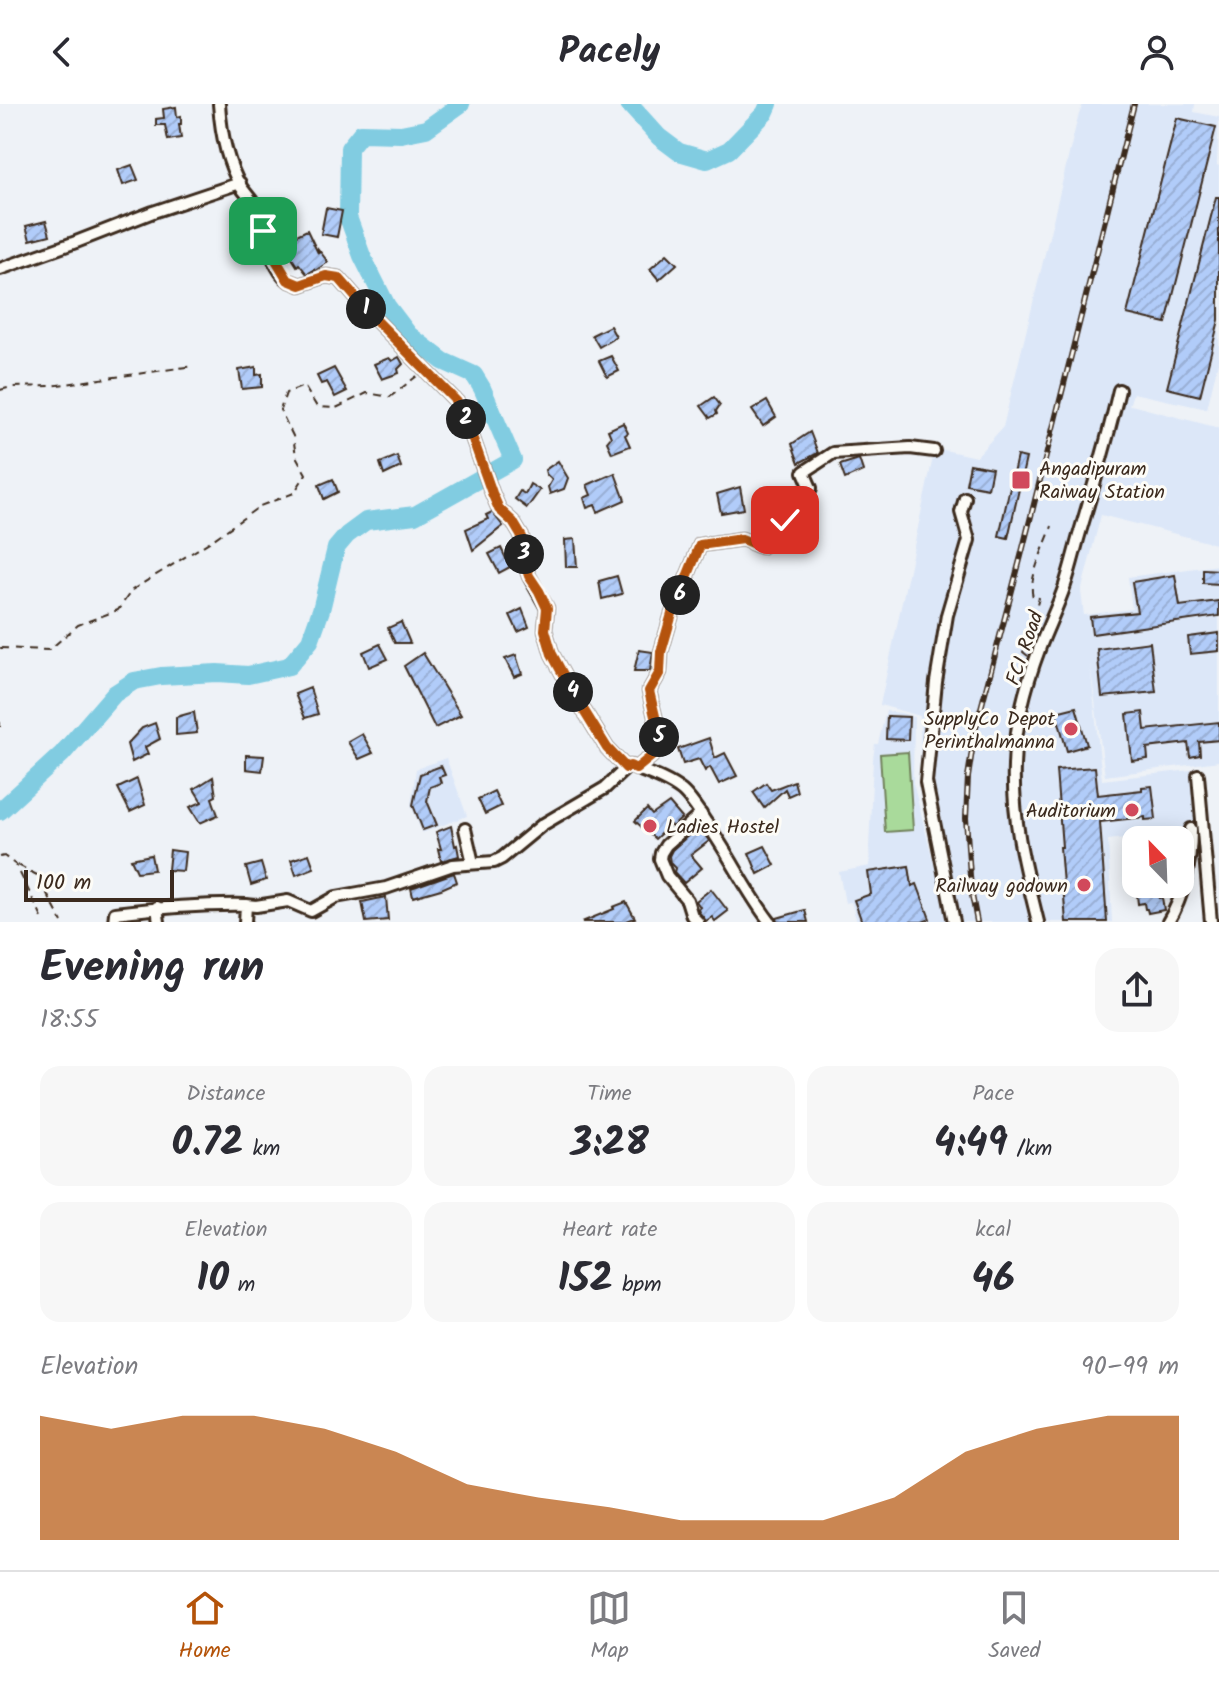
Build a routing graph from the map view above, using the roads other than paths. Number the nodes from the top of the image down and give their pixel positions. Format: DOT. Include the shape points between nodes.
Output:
graph roads {
  1 [pos="219,104"];
  2 [pos="240,183"];
  3 [pos="0,269"];
  4 [pos="1119,390"];
  5 [pos="934,451"];
  6 [pos="965,498"];
  7 [pos="631,768"];
  8 [pos="1198,775"];
  9 [pos="701,814"];
  10 [pos="465,829"];
  11 [pos="473,863"];
  12 [pos="1179,898"];
  13 [pos="246,905"];
  14 [pos="157,907"];
  15 [pos="310,916"];
  16 [pos="114,922"];
  17 [pos="159,922"];
  18 [pos="245,922"];
  19 [pos="698,922"];
  20 [pos="770,922"];
  21 [pos="954,922"];
  22 [pos="1038,922"];
  23 [pos="1168,922"];
  24 [pos="1211,922"];
  1 -- 2 [label="street" via="225,149"];
  2 -- 3 [label="street"];
  2 -- 7 [label="street" via="288,280 300,285 326,276 339,278 457,402 499,509 522,537 529,576 547,608 545,630 552,654 607,748"];
  4 -- 22 [label="street, FCI Road" via="1067,580 1036,661 1016,736 1020,852"];
  5 -- 7 [label="street" via="833,453 804,472 811,488 806,500 785,520 768,522 778,532 761,547 742,539 700,545 672,614 660,672 649,691 664,746"];
  6 -- 21 [label="street" via="961,512 969,540 947,615 926,782"];
  7 -- 9 [label="street" via="684,792"];
  7 -- 11 [label="street" via="542,825 502,858"];
  8 -- 24 [label="street"];
  9 -- 19 [label="street" via="666,845 660,859"];
  9 -- 20 [label="street"];
  10 -- 11 [label="street"];
  11 -- 15 [label="street" via="336,897"];
  12 -- 23 [label="street"];
  13 -- 14 [label="street"];
  13 -- 15 [label="street" via="288,901"];
  13 -- 18 [label="street"];
  14 -- 16 [label="street" via="115,913"];
  14 -- 17 [label="street"];
}
